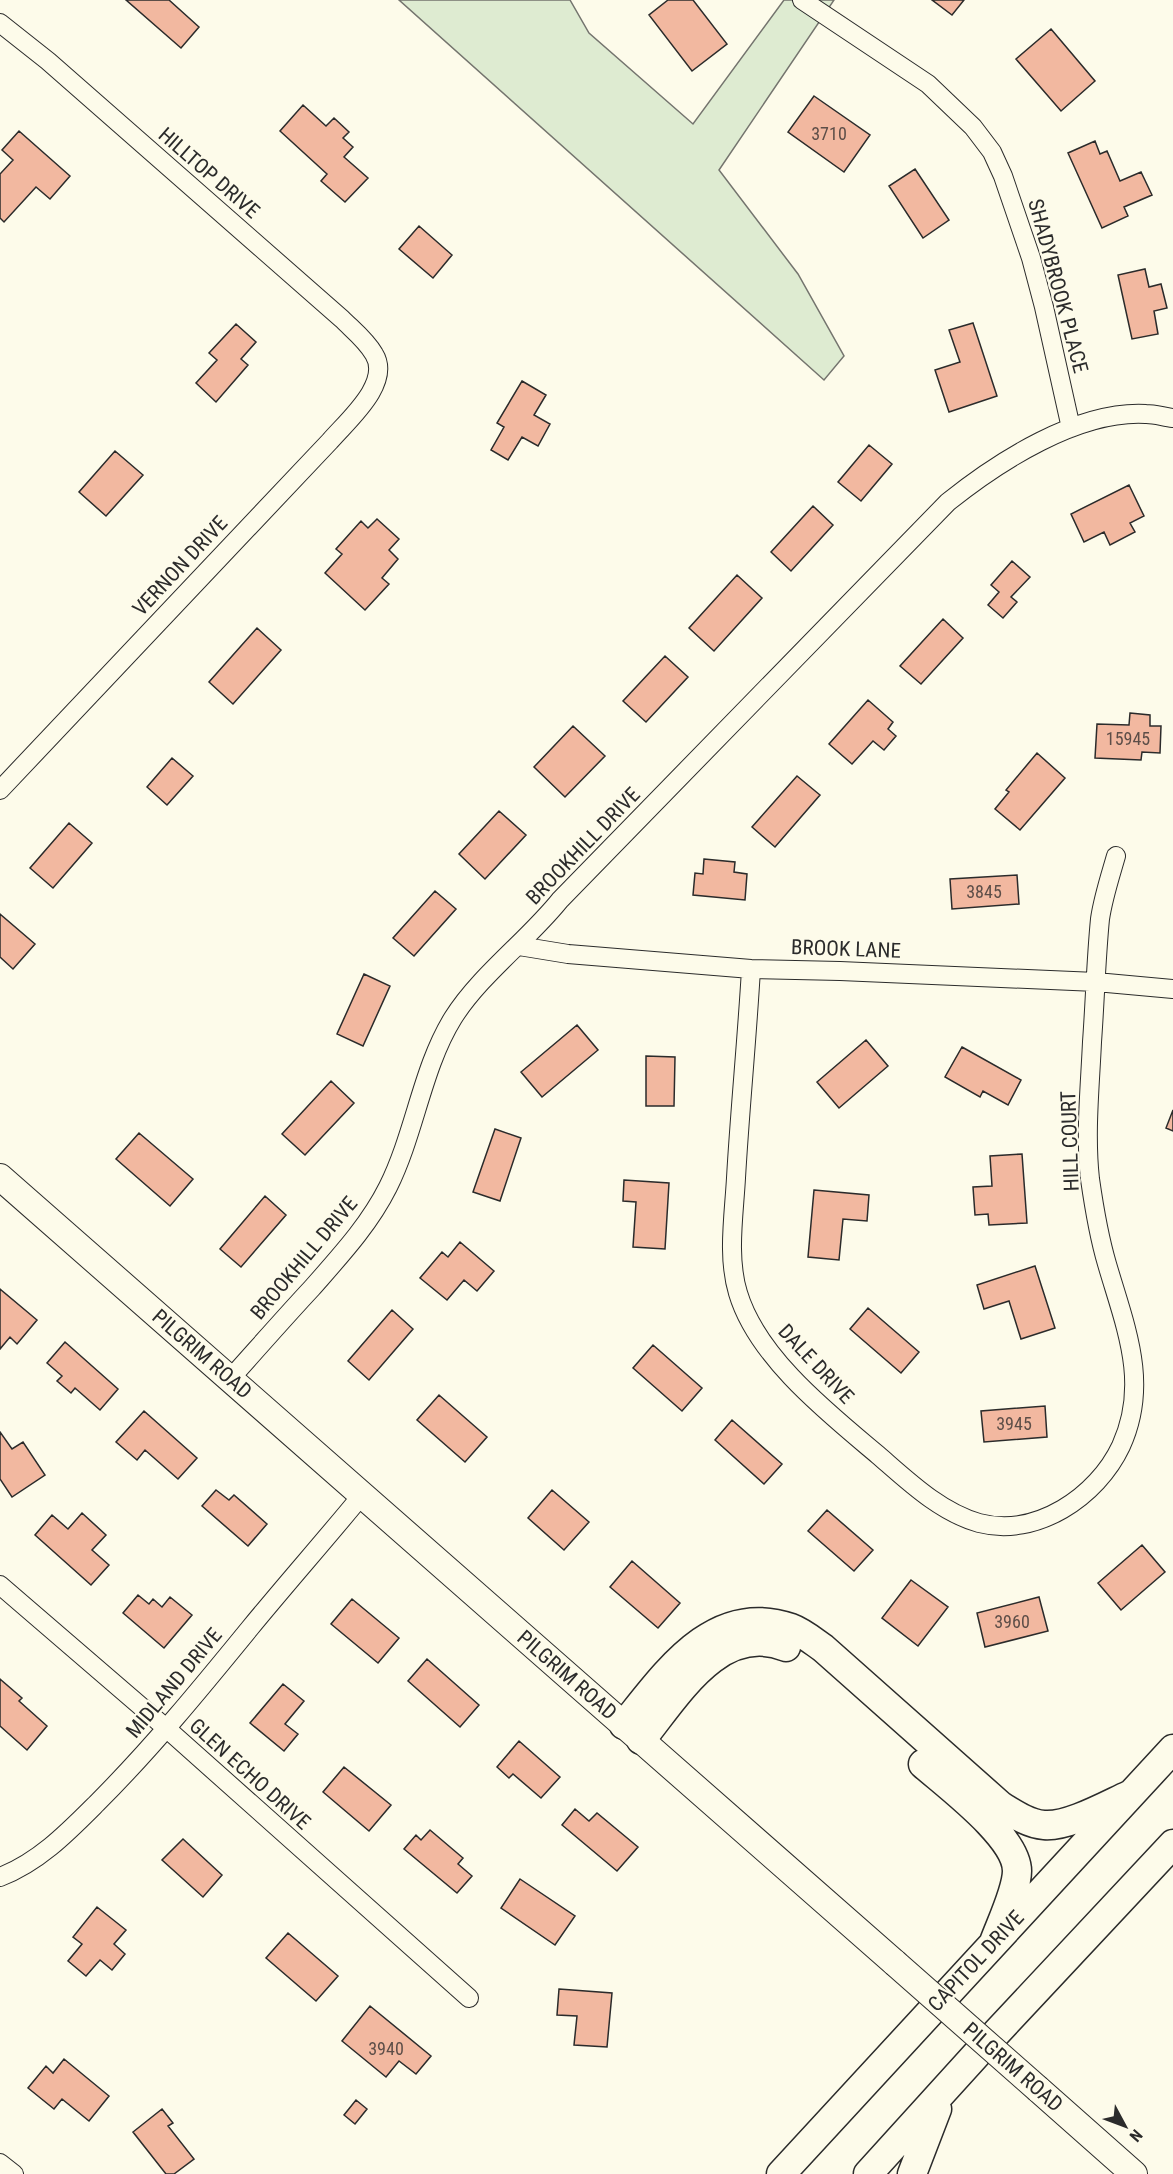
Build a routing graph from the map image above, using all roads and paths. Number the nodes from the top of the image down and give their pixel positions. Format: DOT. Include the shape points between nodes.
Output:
graph roads {
  1 [pos="802,0"];
  2 [pos="0,23"];
  3 [pos="379,365"];
  4 [pos="1173,418"];
  5 [pos="1071,428"];
  6 [pos="0,789"];
  7 [pos="1116,856"];
  8 [pos="519,946"];
  9 [pos="751,969"];
  10 [pos="1096,982"];
  11 [pos="1173,990"];
  12 [pos="0,1177"];
  13 [pos="230,1379"];
  14 [pos="1129,1421"];
  15 [pos="362,1495"];
  16 [pos="0,1585"];
  17 [pos="166,1728"];
  18 [pos="633,1732"];
  19 [pos="1173,1749"];
  20 [pos="1129,1795"];
  21 [pos="1173,1844"];
  22 [pos="0,1877"];
  23 [pos="994,1942"];
  24 [pos="469,1998"];
  25 [pos="945,2088"];
  26 [pos="0,2163"];
  27 [pos="14,2174"];
  28 [pos="781,2174"];
  29 [pos="868,2174"];
  30 [pos="912,2174"];
  31 [pos="1134,2174"];
  1 -- 5 [label="street, SHADYBROOK PLACE" via="928,84 974,127 992,152 1031,258"];
  2 -- 3 [label="street, HILLTOP DRIVE" via="342,319 368,344"];
  3 -- 6 [label="street, VERNON DRIVE" via="375,386 330,441"];
  4 -- 5 [label="street, BROOKHILL DRIVE" via="1146,414 1115,416"];
  5 -- 8 [label="street, BROOKHILL DRIVE" via="1005,461 948,502"];
  7 -- 10 [label="street, HILL COURT" via="1101,916"];
  8 -- 9 [label="street, BROOK LANE" via="568,954"];
  8 -- 13 [label="street, BROOKHILL DRIVE" via="453,1018 388,1186 369,1220"];
  9 -- 10 [label="street, BROOK LANE"];
  9 -- 14 [label="street, DALE DRIVE" via="732,1263 739,1297 751,1323 790,1375 843,1426 930,1497 966,1518 998,1526 1037,1521 1089,1491 1120,1447"];
  10 -- 11 [label="street, BROOK LANE"];
  10 -- 14 [label="street, HILL COURT" via="1088,1108 1090,1177 1106,1262 1131,1347 1135,1385"];
  12 -- 13 [label="main road, PILGRIM ROAD"];
  13 -- 15 [label="main road, PILGRIM ROAD"];
  15 -- 17 [label="street, MIDLAND DRIVE"];
  15 -- 18 [label="main road, PILGRIM ROAD"];
  16 -- 17 [label="street, GLEN ECHO DRIVE"];
  17 -- 22 [label="street, MIDLAND DRIVE" via="71,1829 26,1865"];
  17 -- 24 [label="street, GLEN ECHO DRIVE"];
  18 -- 20 [label="main road" via="663,1677 706,1638 740,1623 771,1623 794,1629 823,1647 1001,1806 1020,1818 1045,1825 1067,1821"];
  18 -- 23 [label="main road" via="699,1668 725,1649 763,1642 798,1652 1008,1844 1017,1872"];
  18 -- 31 [label="main road, PILGRIM ROAD, bridge"];
  19 -- 20 [label="main road, CAPITOL DRIVE"];
  20 -- 23 [label="main road, CAPITOL DRIVE"];
  21 -- 25 [label="main road"];
  23 -- 28 [label="main road, CAPITOL DRIVE"];
  25 -- 29 [label="main road"];
  25 -- 30 [label="main road"];
  26 -- 27 [label="street"];
}
